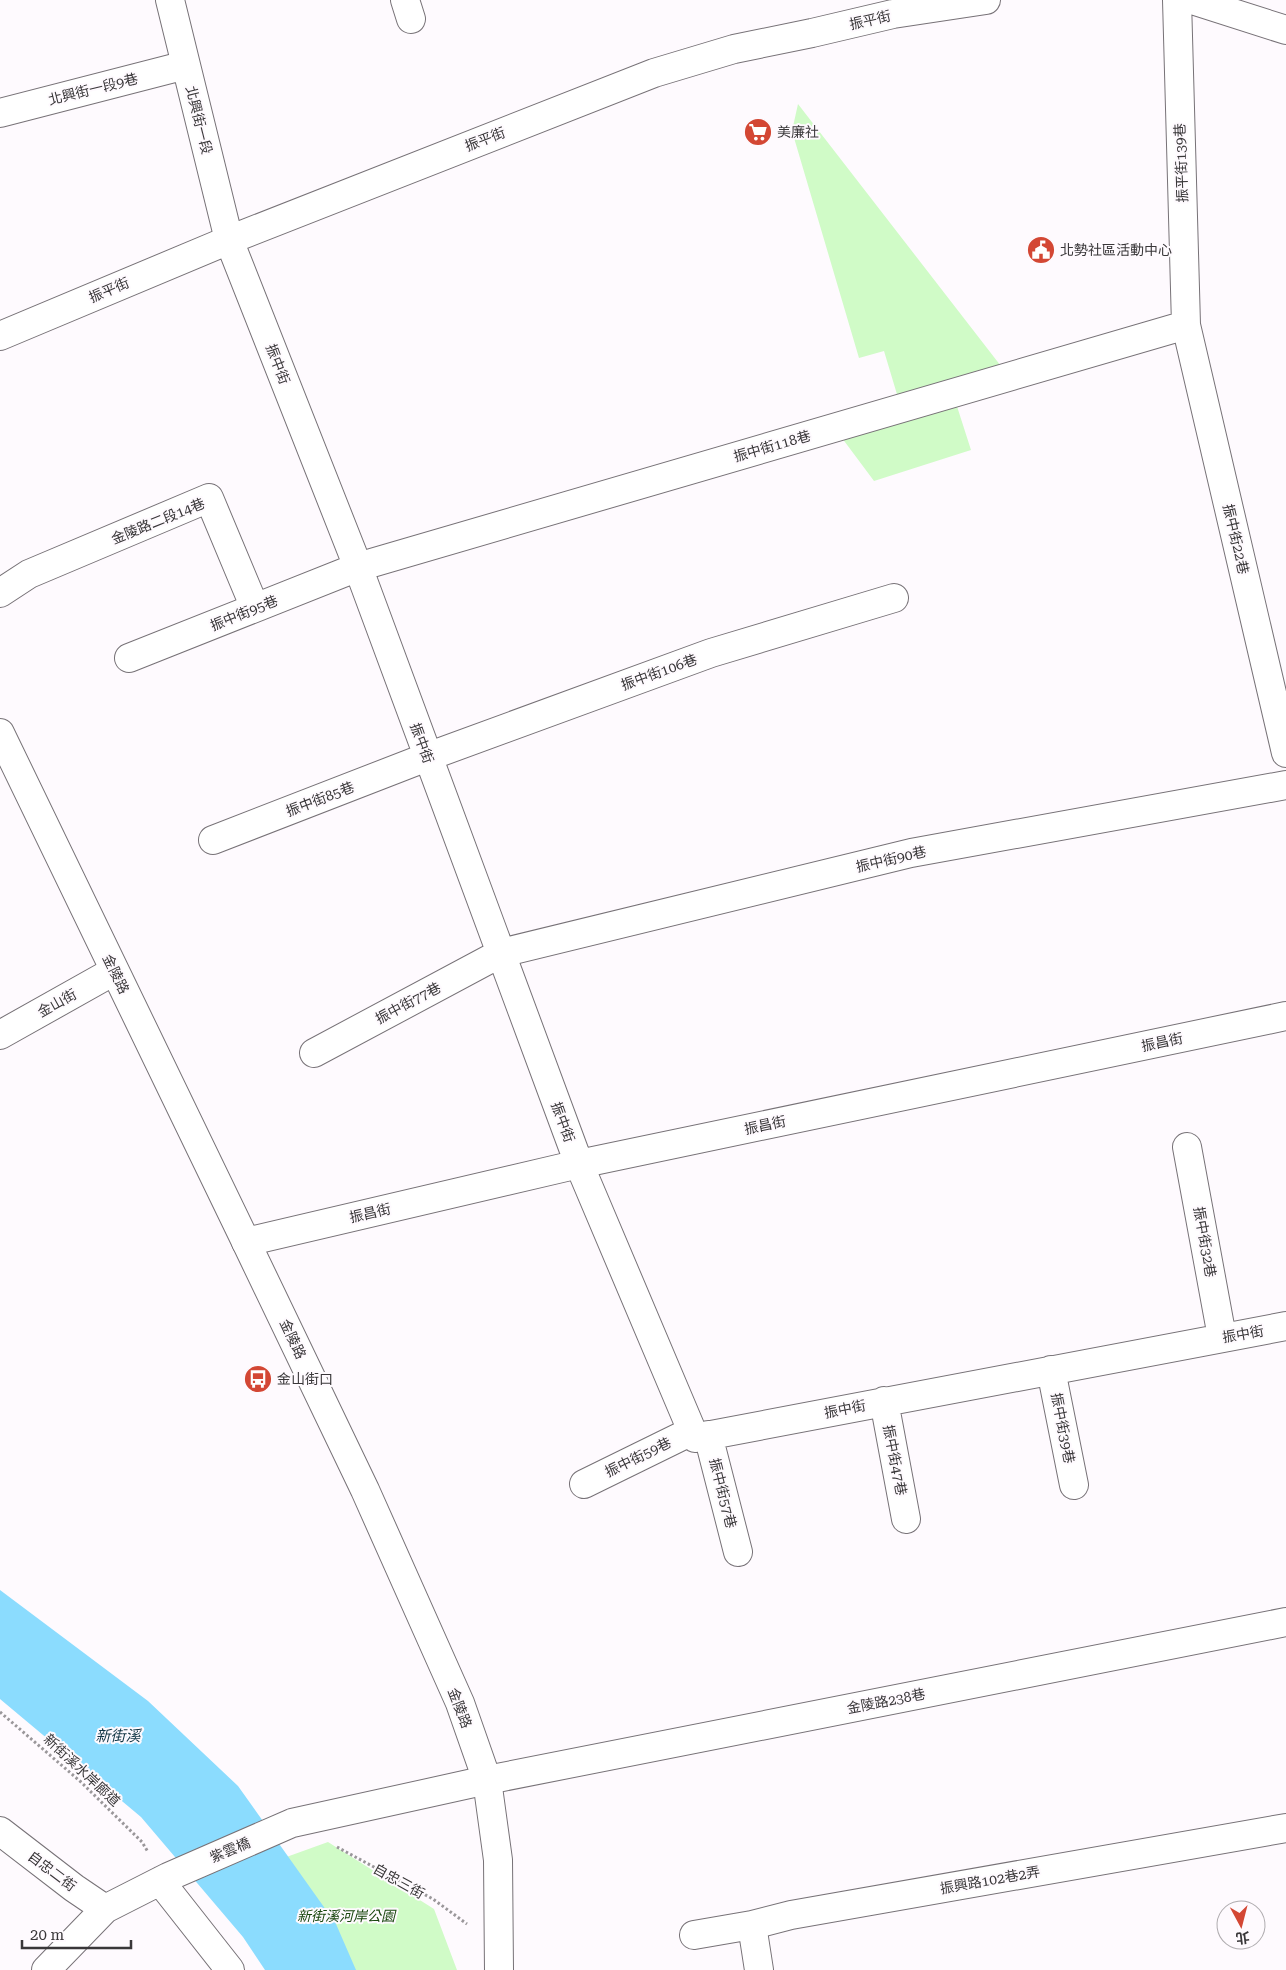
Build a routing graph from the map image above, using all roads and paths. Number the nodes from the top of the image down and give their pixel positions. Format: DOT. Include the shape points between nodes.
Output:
graph roads {
  1 [pos="170,0"];
  2 [pos="986,0"];
  3 [pos="1177,0"];
  4 [pos="1192,0"];
  5 [pos="1286,30"];
  6 [pos="186,65"];
  7 [pos="0,113"];
  8 [pos="229,240"];
  9 [pos="1186,325"];
  10 [pos="0,336"];
  11 [pos="358,568"];
  12 [pos="0,593"];
  13 [pos="894,598"];
  14 [pos="255,608"];
  15 [pos="130,658"];
  16 [pos="0,733"];
  17 [pos="1286,753"];
  18 [pos="427,757"];
  19 [pos="6,760"];
  20 [pos="1286,785"];
  21 [pos="212,840"];
  22 [pos="501,953"];
  23 [pos="114,970"];
  24 [pos="1286,1016"];
  25 [pos="0,1035"];
  26 [pos="314,1053"];
  27 [pos="1187,1147"];
  28 [pos="579,1164"];
  29 [pos="246,1242"];
  30 [pos="1286,1326"];
  31 [pos="1222,1337"];
  32 [pos="1051,1370"];
  33 [pos="884,1401"];
  34 [pos="700,1433"];
  35 [pos="584,1484"];
  36 [pos="1074,1485"];
  37 [pos="906,1519"];
  38 [pos="738,1552"];
  39 [pos="1286,1622"];
  40 [pos="0,1712"];
  41 [pos="487,1780"];
  42 [pos="292,1823"];
  43 [pos="1286,1828"];
  44 [pos="0,1831"];
  45 [pos="337,1847"];
  46 [pos="146,1849"];
  47 [pos="164,1879"];
  48 [pos="105,1909"];
  49 [pos="752,1925"];
  50 [pos="694,1936"];
  51 [pos="499,1959"];
  52 [pos="46,1970"];
  53 [pos="230,1970"];
  54 [pos="759,1970"];
  1 -- 6 [label="main road, 北興街一段"];
  2 -- 8 [label="main road, 振平街" via="893,14 734,49 654,72"];
  3 -- 9 [label="main road, 振平街139巷"];
  4 -- 5 [label="main road"];
  6 -- 7 [label="main road, 北興街一段9巷"];
  6 -- 8 [label="main road, 北興街一段"];
  8 -- 10 [label="main road, 振平街"];
  8 -- 11 [label="main road, 振中街"];
  9 -- 11 [label="main road, 振中街118巷"];
  9 -- 17 [label="main road, 振中街22巷"];
  11 -- 14 [label="main road, 振中街95巷"];
  11 -- 18 [label="main road, 振中街"];
  12 -- 14 [label="main road, 金陵路二段14巷" via="29,574 209,498"];
  13 -- 18 [label="main road, 振中街106巷" via="711,653"];
  14 -- 15 [label="main road, 振中街95巷"];
  16 -- 19 [label="main road, 金陵路"];
  18 -- 21 [label="main road, 振中街85巷"];
  18 -- 22 [label="main road, 振中街"];
  19 -- 23 [label="main road, 金陵路"];
  20 -- 22 [label="main road, 振中街90巷" via="911,853"];
  22 -- 26 [label="main road, 振中街77巷"];
  22 -- 28 [label="main road, 振中街"];
  23 -- 25 [label="main road, 金山街"];
  23 -- 29 [label="main road, 金陵路"];
  24 -- 28 [label="main road, 振昌街"];
  27 -- 31 [label="main road, 振中街32巷"];
  28 -- 29 [label="main road, 振昌街"];
  28 -- 34 [label="main road, 振中街"];
  29 -- 41 [label="main road, 金陵路" via="365,1490 460,1703"];
  30 -- 31 [label="main road, 振中街"];
  31 -- 32 [label="main road, 振中街"];
  32 -- 33 [label="main road, 振中街"];
  32 -- 36 [label="main road, 振中街39巷"];
  33 -- 34 [label="main road, 振中街"];
  33 -- 37 [label="main road, 振中街47巷"];
  34 -- 35 [label="main road, 振中街59巷"];
  34 -- 38 [label="main road, 振中街57巷"];
  39 -- 41 [label="main road, 金陵路238巷"];
  40 -- 46 [label="path, 新街溪水岸廊道" via="81,1782"];
  41 -- 42 [label="main road, 金陵路238巷"];
  41 -- 51 [label="main road, 金陵路" via="498,1860"];
  42 -- 47 [label="main road, 紫雲橋"];
  43 -- 49 [label="main road, 振興路102巷2弄" via="791,1915"];
  44 -- 48 [label="main road, 自忠二街"];
  45 -- 51 [label="path, 自忠三街" via="433,1899"];
  47 -- 48 [label="main road"];
  47 -- 53 [label="main road"];
  48 -- 52 [label="main road"];
  49 -- 50 [label="main road, 振興路102巷2弄"];
  49 -- 54 [label="main road"];
}
